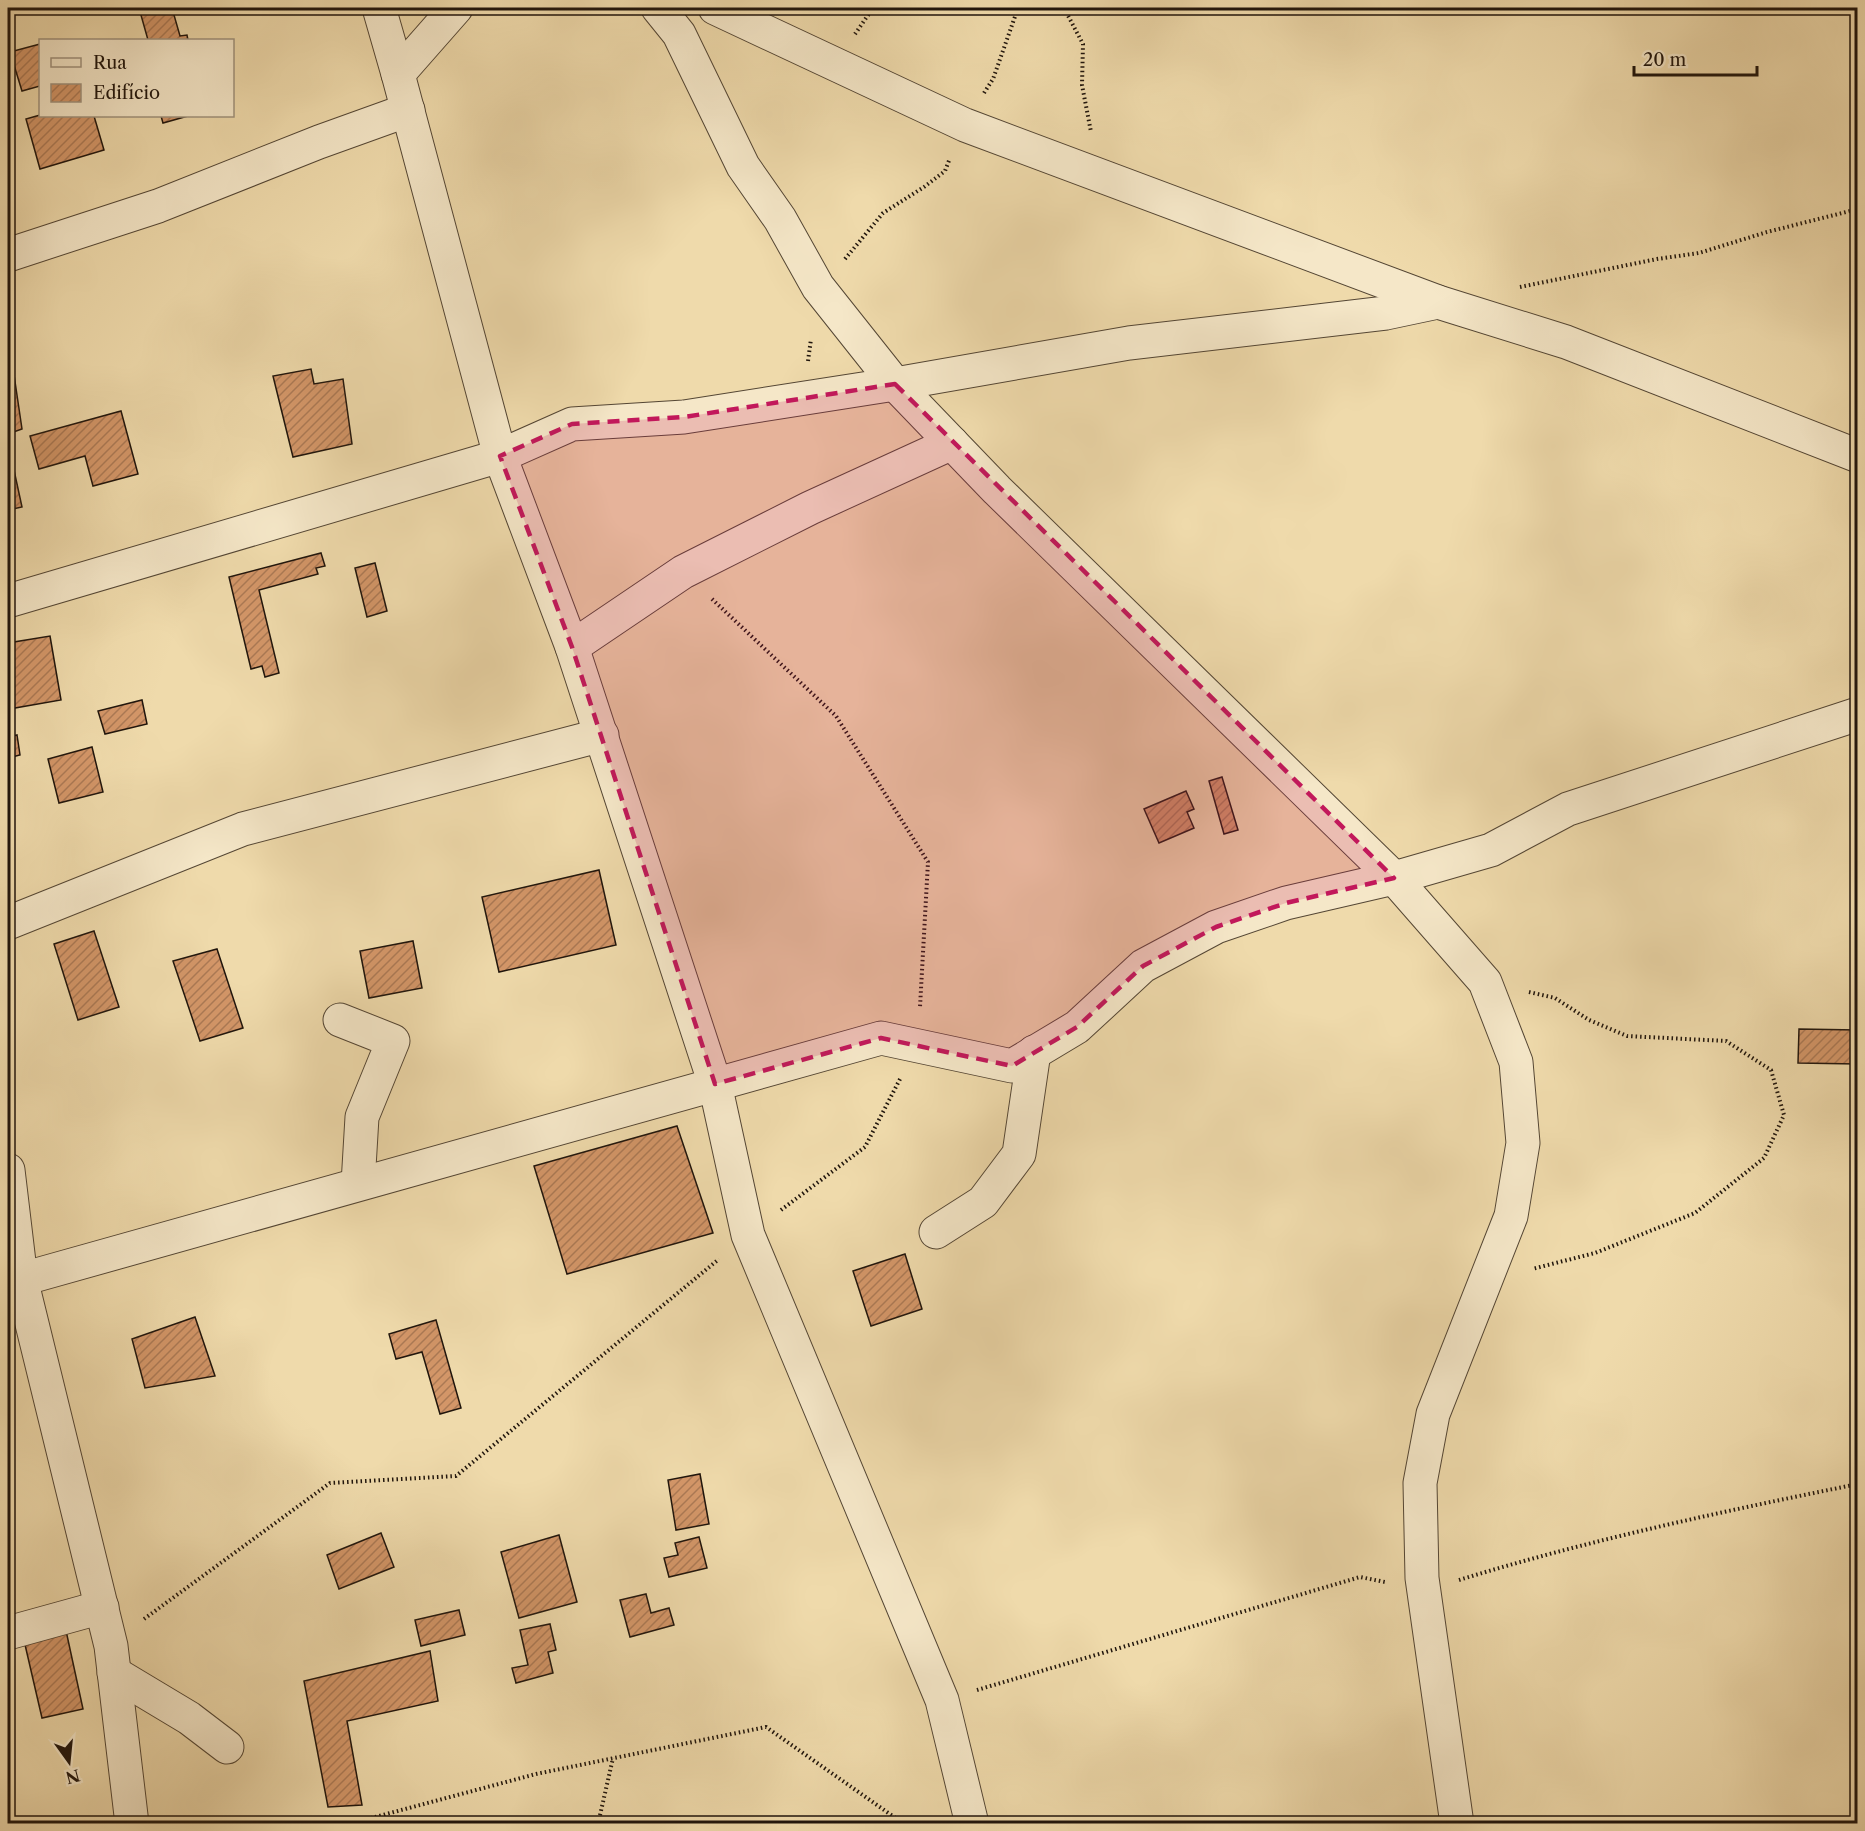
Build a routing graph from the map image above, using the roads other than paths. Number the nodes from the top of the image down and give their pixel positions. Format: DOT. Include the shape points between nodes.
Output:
graph roads {
  1 [pos="379,8"];
  2 [pos="456,8"];
  3 [pos="658,8"];
  4 [pos="715,8"];
  5 [pos="399,74"];
  6 [pos="408,110"];
  7 [pos="8,255"];
  8 [pos="1437,302"];
  9 [pos="895,384"];
  10 [pos="952,443"];
  11 [pos="500,456"];
  12 [pos="1857,456"];
  13 [pos="8,601"];
  14 [pos="572,647"];
  15 [pos="1857,714"];
  16 [pos="602,735"];
  17 [pos="1394,878"];
  18 [pos="8,923"];
  19 [pos="340,1020"];
  20 [pos="1034,1052"];
  21 [pos="715,1084"];
  22 [pos="8,1170"];
  23 [pos="358,1184"];
  24 [pos="936,1232"];
  25 [pos="14,1281"];
  26 [pos="102,1607"];
  27 [pos="8,1633"];
  28 [pos="112,1660"];
  29 [pos="227,1747"];
  30 [pos="132,1824"];
  31 [pos="972,1824"];
  32 [pos="1457,1824"];
  1 -- 5 [label="street"];
  2 -- 5 [label="street"];
  3 -- 9 [label="street" via="679,34 743,166 780,219 818,287"];
  4 -- 8 [label="street" via="965,125"];
  5 -- 6 [label="street"];
  6 -- 7 [label="street" via="158,206"];
  6 -- 11 [label="street"];
  8 -- 9 [label="street" via="1386,313 1129,343"];
  8 -- 12 [label="street" via="1566,342"];
  9 -- 10 [label="street"];
  9 -- 11 [label="street" via="684,417 572,424"];
  10 -- 14 [label="street" via="683,572"];
  10 -- 17 [label="street"];
  11 -- 13 [label="street"];
  11 -- 14 [label="street"];
  14 -- 16 [label="street"];
  15 -- 17 [label="street" via="1568,809 1491,850"];
  16 -- 18 [label="street" via="243,829"];
  16 -- 21 [label="street"];
  17 -- 20 [label="street" via="1286,903 1216,927 1143,966 1077,1027"];
  17 -- 32 [label="street" via="1485,981 1516,1062 1523,1143 1511,1216 1433,1414 1420,1483 1422,1578"];
  19 -- 23 [label="street" via="393,1041 362,1117"];
  20 -- 21 [label="street" via="1012,1066 881,1038"];
  20 -- 24 [label="street" via="1019,1154 983,1202"];
  21 -- 23 [label="street"];
  21 -- 31 [label="street" via="748,1235 942,1700"];
  22 -- 25 [label="street"];
  23 -- 25 [label="street"];
  25 -- 26 [label="street"];
  26 -- 27 [label="street"];
  26 -- 28 [label="street"];
  28 -- 29 [label="street"];
  28 -- 30 [label="street"];
}
